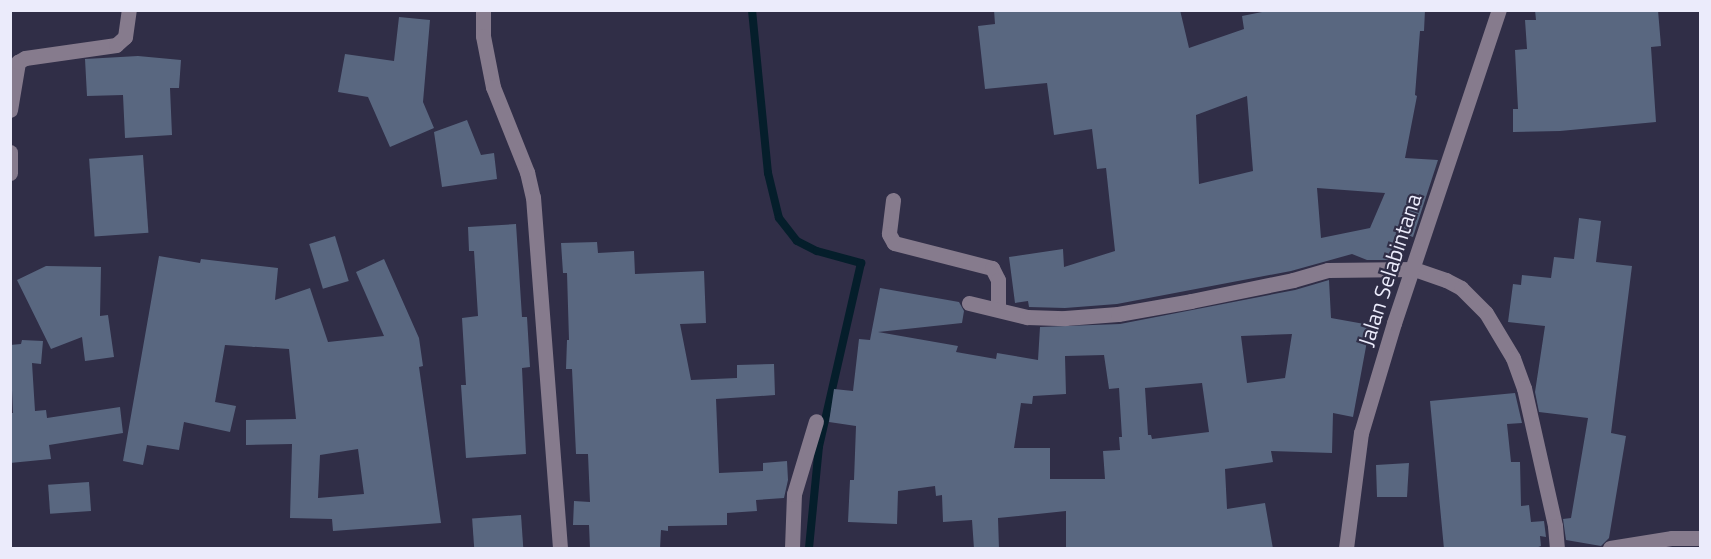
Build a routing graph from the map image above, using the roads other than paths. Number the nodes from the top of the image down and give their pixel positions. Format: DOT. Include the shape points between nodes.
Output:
graph roads {
  1 [pos="129,10"];
  2 [pos="483,10"];
  3 [pos="1499,10"];
  4 [pos="10,110"];
  5 [pos="10,152"];
  6 [pos="10,173"];
  7 [pos="893,200"];
  8 [pos="1414,268"];
  9 [pos="969,303"];
  10 [pos="998,308"];
  11 [pos="816,421"];
  12 [pos="1701,538"];
  13 [pos="560,549"];
  14 [pos="792,549"];
  15 [pos="1346,549"];
  16 [pos="1557,549"];
  17 [pos="1610,549"];
  1 -- 4 [label="street" via="124,37 116,45 21,60 15,70"];
  2 -- 13 [label="street" via="483,36 493,87 533,196"];
  3 -- 8 [label="street, Jalan Selabintana"];
  5 -- 6 [label="street"];
  7 -- 10 [label="street" via="889,234 894,243 992,268 998,280"];
  8 -- 10 [label="street" via="1328,270 1118,314 1027,317"];
  8 -- 15 [label="street, Jalan Selabintana" via="1361,433"];
  8 -- 16 [label="street" via="1446,280 1473,299 1513,358 1524,388"];
  9 -- 10 [label="street"];
  11 -- 14 [label="street" via="794,494"];
  12 -- 17 [label="street" via="1672,538"];
}
